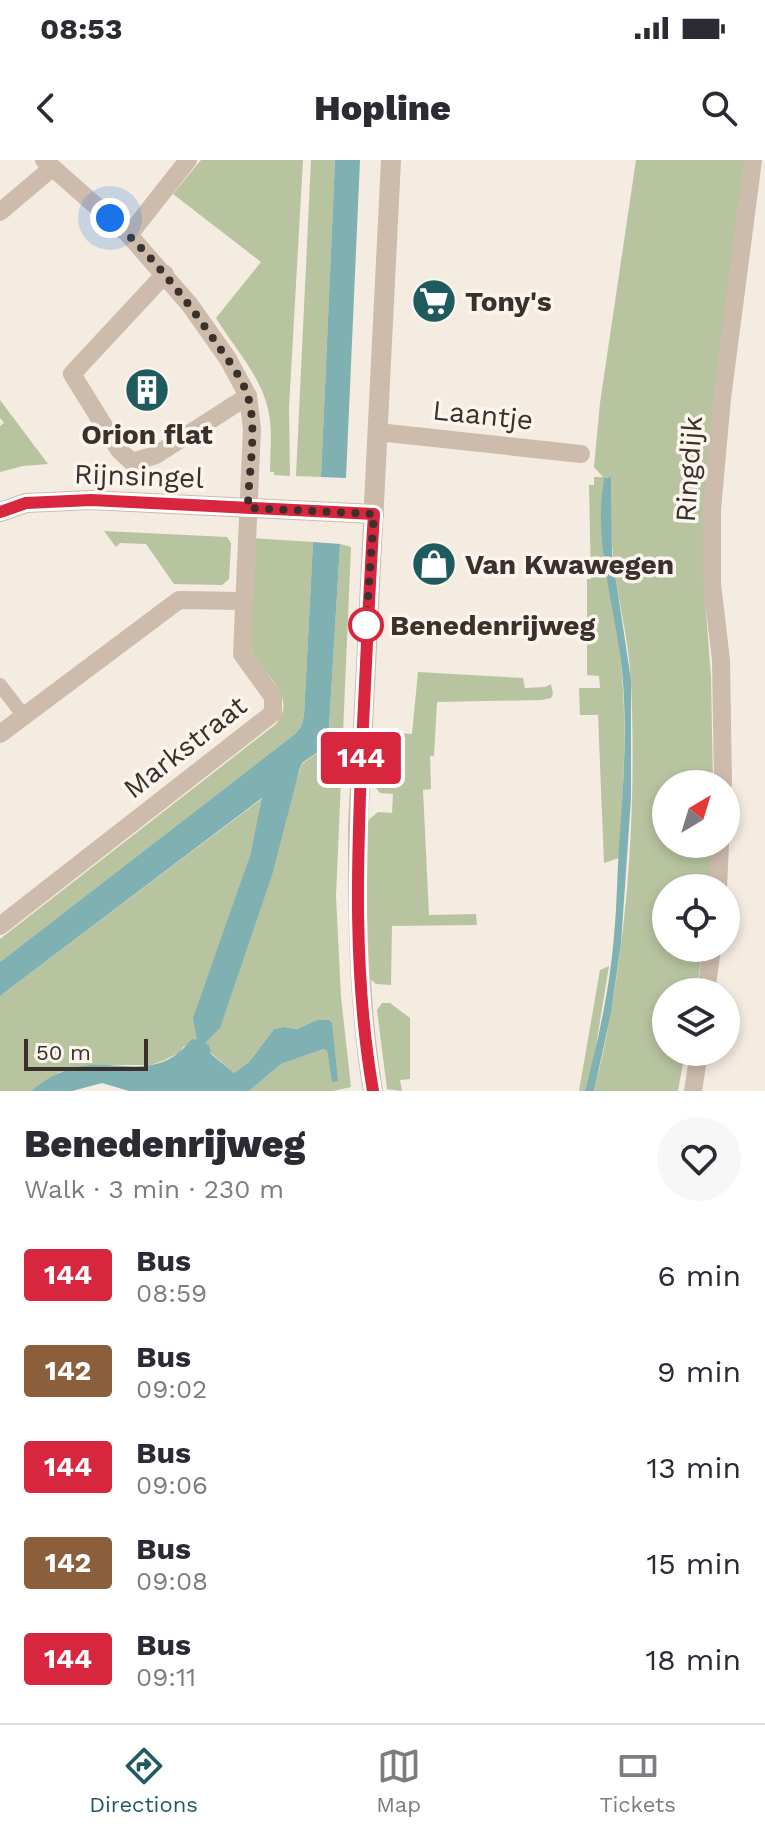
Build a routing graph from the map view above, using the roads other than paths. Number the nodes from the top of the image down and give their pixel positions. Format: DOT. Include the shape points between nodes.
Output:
graph roads {
  1 [pos="188,160"];
  2 [pos="391,160"];
  3 [pos="753,160"];
  4 [pos="48,164"];
  5 [pos="0,212"];
  6 [pos="129,235"];
  7 [pos="165,274"];
  8 [pos="248,396"];
  9 [pos="378,432"];
  10 [pos="581,454"];
  11 [pos="248,508"];
  12 [pos="0,512"];
  13 [pos="374,514"];
  14 [pos="242,601"];
  15 [pos="0,685"];
  16 [pos="24,716"];
  17 [pos="0,734"];
  18 [pos="723,770"];
  19 [pos="0,926"];
  20 [pos="697,1066"];
  21 [pos="373,1091"];
  22 [pos="693,1091"];
  1 -- 6 [label="street"];
  2 -- 9 [label="street"];
  3 -- 18 [label="street, Ringdijk" via="712,510"];
  4 -- 5 [label="street"];
  4 -- 6 [label="street"];
  6 -- 7 [label="street"];
  7 -- 8 [label="street" via="228,359"];
  7 -- 8 [label="street" via="72,374 119,450 132,462 156,455"];
  8 -- 11 [label="street, Markstraat"];
  9 -- 10 [label="street, Laantje"];
  9 -- 13 [label="street"];
  11 -- 12 [label="street, Rijnsingel" via="91,500 26,503"];
  11 -- 13 [label="street, Rijnsingel"];
  11 -- 14 [label="street, Markstraat"];
  13 -- 21 [label="street" via="357,936"];
  14 -- 16 [label="street" via="179,600"];
  14 -- 19 [label="street, Markstraat" via="242,654 273,697 273,713"];
  15 -- 16 [label="street"];
  16 -- 17 [label="street"];
  20 -- 22 [label="street"];
}
